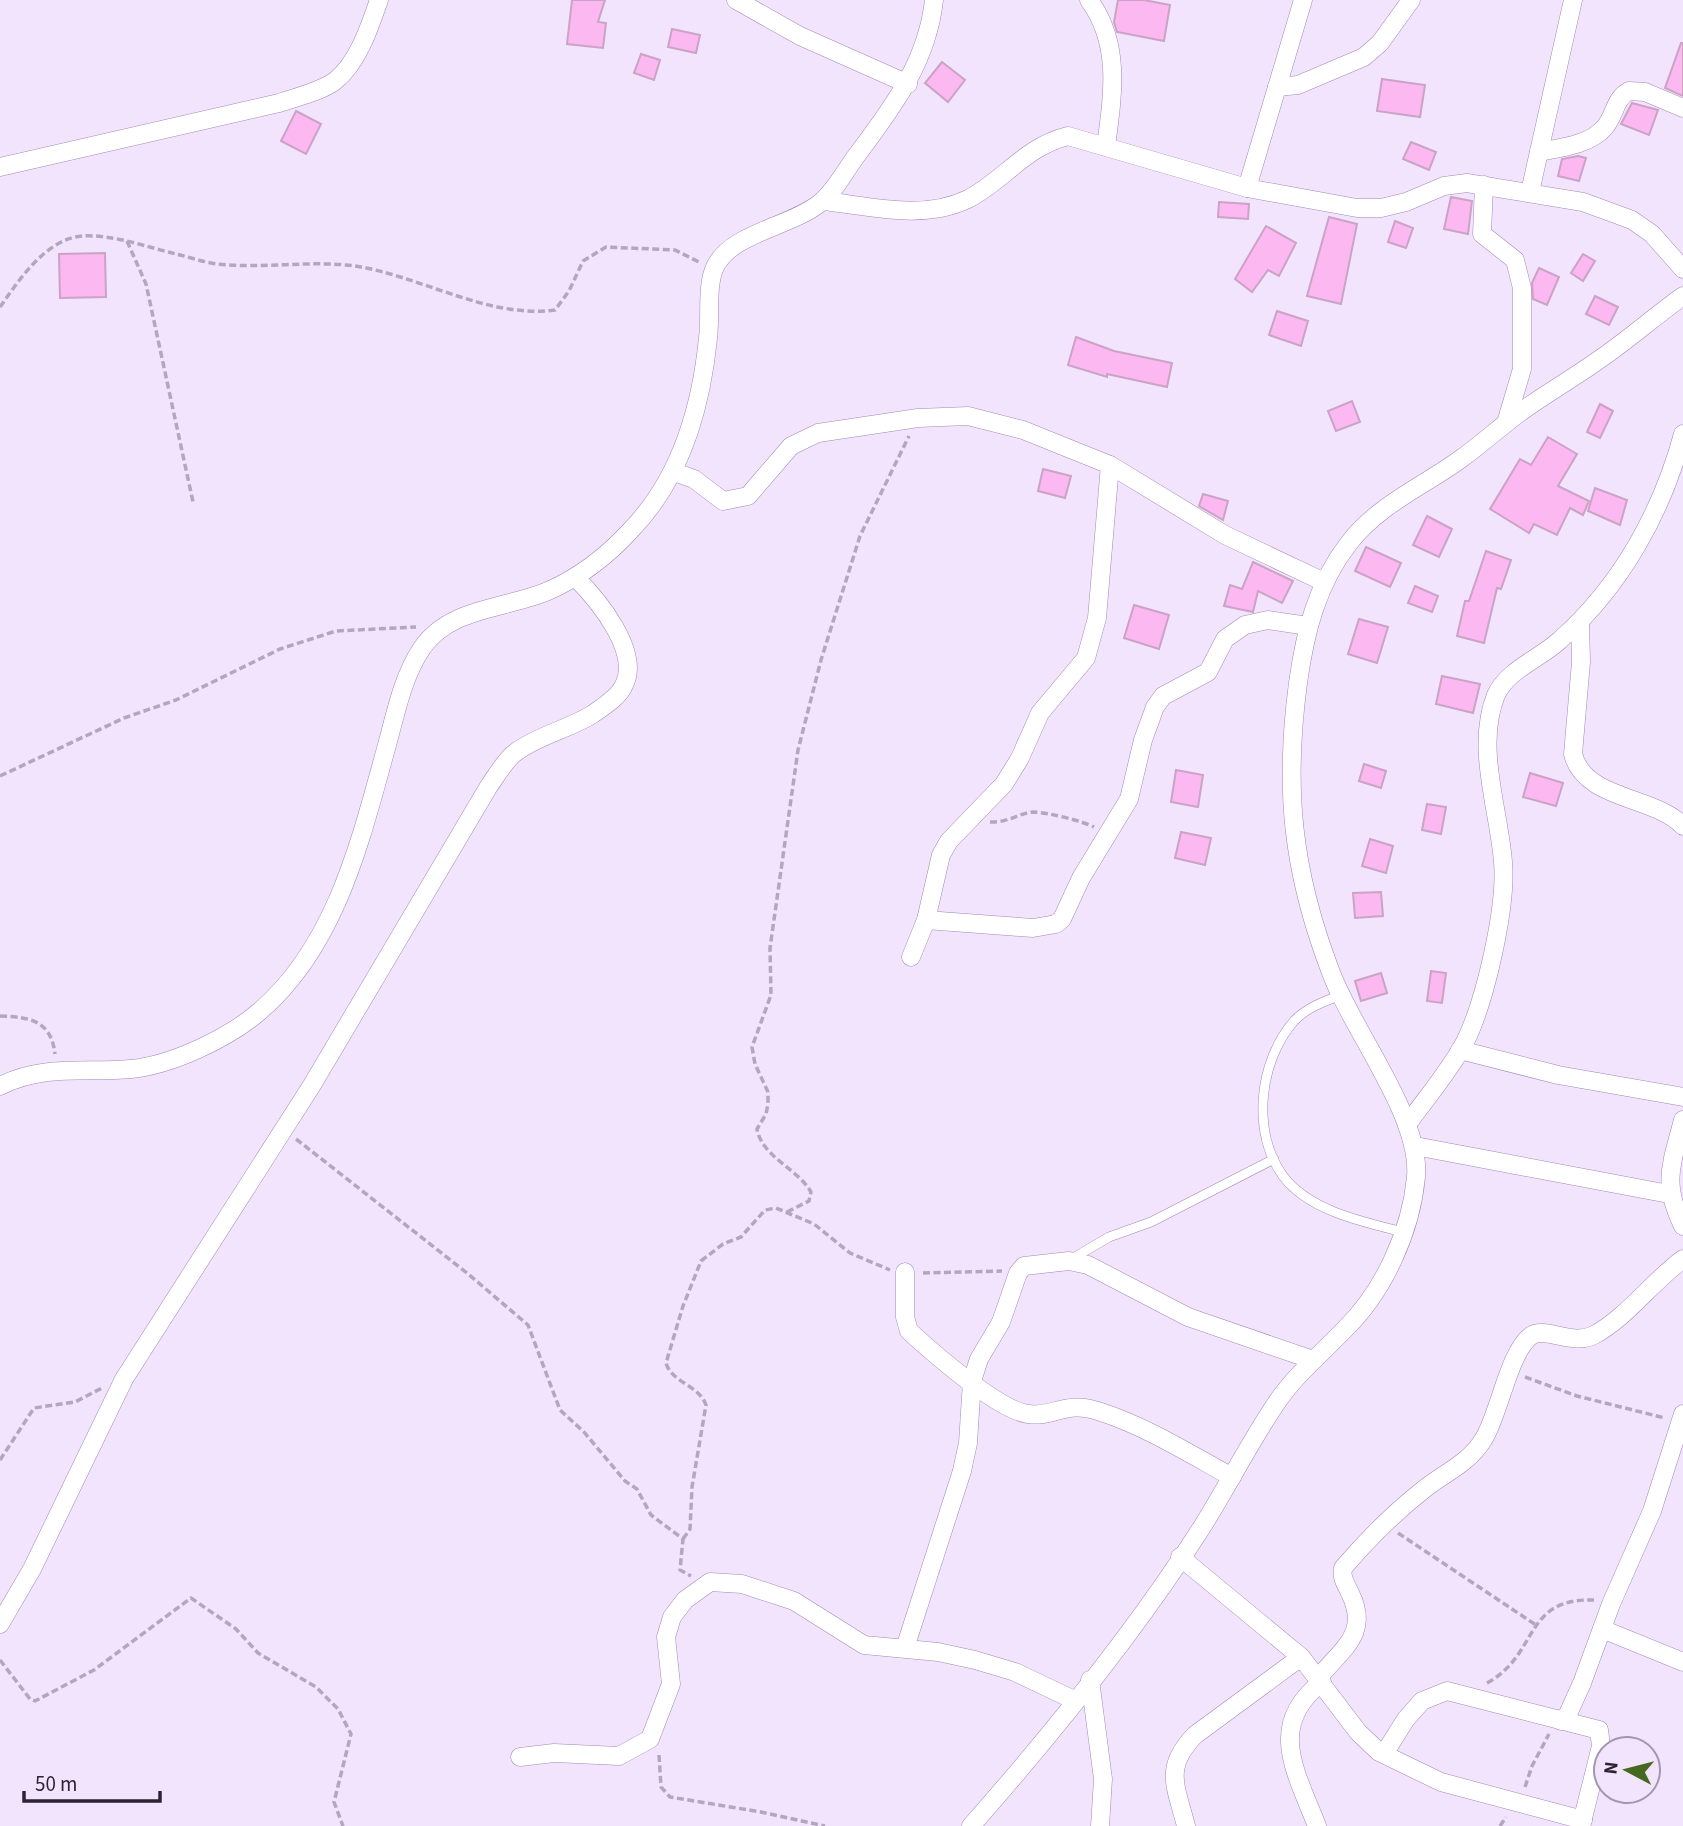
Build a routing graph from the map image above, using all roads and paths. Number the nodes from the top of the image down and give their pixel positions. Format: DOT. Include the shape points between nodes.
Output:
graph roads {
  1 [pos="379,0"];
  2 [pos="736,0"];
  3 [pos="934,0"];
  4 [pos="1089,0"];
  5 [pos="1303,0"];
  6 [pos="1411,0"];
  7 [pos="1573,0"];
  8 [pos="908,84"];
  9 [pos="1277,87"];
  10 [pos="1683,108"];
  11 [pos="1106,146"];
  12 [pos="1539,152"];
  13 [pos="0,167"];
  14 [pos="1484,184"];
  15 [pos="1247,188"];
  16 [pos="1530,192"];
  17 [pos="823,201"];
  18 [pos="127,242"];
  19 [pos="1683,269"];
  20 [pos="713,270"];
  21 [pos="1683,296"];
  22 [pos="0,306"];
  23 [pos="918,418"];
  24 [pos="1506,423"];
  25 [pos="1683,434"];
  26 [pos="1110,465"];
  27 [pos="674,472"];
  28 [pos="193,502"];
  29 [pos="576,578"];
  30 [pos="1324,582"];
  31 [pos="1580,621"];
  32 [pos="443,626"];
  33 [pos="1308,626"];
  34 [pos="0,776"];
  35 [pos="971,820"];
  36 [pos="1683,826"];
  37 [pos="1108,838"];
  38 [pos="926,920"];
  39 [pos="911,957"];
  40 [pos="1341,995"];
  41 [pos="0,1016"];
  42 [pos="1460,1050"];
  43 [pos="57,1070"];
  44 [pos="0,1086"];
  45 [pos="1683,1097"];
  46 [pos="1683,1120"];
  47 [pos="1407,1125"];
  48 [pos="284,1129"];
  49 [pos="1415,1146"];
  50 [pos="1274,1160"];
  51 [pos="1669,1194"];
  52 [pos="787,1212"];
  53 [pos="1683,1226"];
  54 [pos="1403,1233"];
  55 [pos="1683,1259"];
  56 [pos="1069,1261"];
  57 [pos="905,1272"];
  58 [pos="1018,1273"];
  59 [pos="1313,1360"];
  60 [pos="1510,1372"];
  61 [pos="124,1379"];
  62 [pos="972,1381"];
  63 [pos="1682,1418"];
  64 [pos="0,1460"];
  65 [pos="1232,1477"];
  66 [pos="1385,1525"];
  67 [pos="683,1539"];
  68 [pos="1180,1557"];
  69 [pos="710,1582"];
  70 [pos="1611,1604"];
  71 [pos="0,1624"];
  72 [pos="1536,1625"];
  73 [pos="1602,1629"];
  74 [pos="905,1648"];
  75 [pos="1301,1657"];
  76 [pos="0,1660"];
  77 [pos="1683,1662"];
  78 [pos="1320,1679"];
  79 [pos="1090,1680"];
  80 [pos="1463,1696"];
  81 [pos="1074,1700"];
  82 [pos="1559,1720"];
  83 [pos="650,1738"];
  84 [pos="1384,1754"];
  85 [pos="520,1756"];
  86 [pos="1517,1804"];
  87 [pos="1582,1823"];
  88 [pos="343,1826"];
  89 [pos="825,1826"];
  90 [pos="971,1826"];
  91 [pos="1100,1826"];
  92 [pos="1186,1826"];
  93 [pos="1317,1826"];
  1 -- 13 [label="street" via="349,65 334,81 314,91"];
  2 -- 8 [label="street" via="800,36"];
  3 -- 8 [label="street" via="924,50"];
  4 -- 11 [label="street" via="1106,29 1113,72"];
  5 -- 9 [label="street"];
  6 -- 9 [label="street" via="1381,43 1364,57 1298,85"];
  7 -- 12 [label="street"];
  8 -- 17 [label="street"];
  9 -- 15 [label="street"];
  10 -- 12 [label="street" via="1645,92 1629,91 1620,97 1603,129 1592,137"];
  11 -- 15 [label="street"];
  11 -- 17 [label="street" via="1068,136 1045,142 967,199 936,208 908,211"];
  12 -- 16 [label="street"];
  14 -- 15 [label="street" via="1444,186 1381,208 1357,208"];
  14 -- 16 [label="street"];
  14 -- 24 [label="street" via="1482,234 1515,260 1522,288 1522,369"];
  16 -- 19 [label="street" via="1583,202 1632,220 1652,234"];
  17 -- 20 [label="street" via="785,225 729,248"];
  18 -- 20 [label="path" via="217,264 354,266 536,313 555,310 583,261 606,247 675,250"];
  18 -- 22 [label="path" via="81,236 56,247 26,271"];
  18 -- 28 [label="path" via="146,284"];
  20 -- 27 [label="street" via="703,380"];
  21 -- 24 [label="street"];
  23 -- 26 [label="street" via="968,416 1023,430"];
  23 -- 27 [label="street" via="818,433 791,446 762,482 738,500 723,501 694,479"];
  23 -- 52 [label="path" via="860,536 795,763 770,948 771,995 752,1047 768,1092 758,1137 811,1192 808,1201"];
  24 -- 30 [label="street" via="1460,460 1389,504 1347,545"];
  25 -- 31 [label="street" via="1655,516"];
  26 -- 30 [label="street" via="1225,535"];
  26 -- 35 [label="street" via="1097,618 1086,658 1040,713 1004,784"];
  27 -- 29 [label="street" via="629,533"];
  29 -- 32 [label="street"];
  29 -- 48 [label="street" via="594,596 621,640 627,659 626,683 592,715 514,753 489,786"];
  30 -- 33 [label="street"];
  31 -- 36 [label="street" via="1576,765 1602,786 1660,810"];
  31 -- 42 [label="street" via="1503,683 1495,698 1489,754 1504,865 1501,898 1486,980"];
  32 -- 34 [label="path" via="336,631 280,649 176,701 124,718"];
  32 -- 43 [label="street" via="410,669 361,842 341,891 322,932 277,993 227,1035 157,1063 127,1069"];
  33 -- 37 [label="street" via="1268,620 1245,625 1225,639 1208,672 1163,696 1143,740 1129,799"];
  33 -- 40 [label="street" via="1296,695 1290,799 1299,867"];
  35 -- 37 [label="path" via="1007,822 1032,812 1079,821"];
  35 -- 38 [label="street" via="941,855"];
  37 -- 38 [label="street" via="1056,924 1034,928"];
  38 -- 39 [label="street"];
  40 -- 47 [label="street"];
  40 -- 50 [label="lane" via="1296,1018 1280,1040 1269,1069 1263,1111"];
  41 -- 43 [label="path" via="48,1028"];
  42 -- 45 [label="street" via="1558,1075"];
  42 -- 47 [label="street"];
  43 -- 44 [label="street" via="17,1077"];
  46 -- 51 [label="street"];
  47 -- 49 [label="street"];
  48 -- 61 [label="street"];
  48 -- 67 [label="path" via="523,1320 534,1338 559,1410 637,1489 651,1515"];
  49 -- 51 [label="street"];
  49 -- 54 [label="street" via="1416,1181"];
  50 -- 54 [label="lane" via="1302,1194 1362,1222"];
  50 -- 56 [label="lane"];
  51 -- 53 [label="street"];
  52 -- 57 [label="path" via="825,1230 850,1253 884,1269"];
  52 -- 67 [label="path" via="765,1210 741,1237 701,1261 683,1306 666,1363 706,1405 690,1529"];
  54 -- 59 [label="street" via="1375,1292"];
  55 -- 60 [label="street" via="1594,1335 1571,1339 1531,1335"];
  56 -- 58 [label="street" via="1030,1264"];
  56 -- 59 [label="street" via="1088,1265 1188,1317"];
  57 -- 58 [label="path"];
  57 -- 62 [label="street" via="909,1331"];
  58 -- 62 [label="street" via="1002,1322 979,1359"];
  59 -- 65 [label="street" via="1278,1401"];
  60 -- 63 [label="path" via="1577,1396"];
  60 -- 66 [label="street" via="1490,1427 1474,1452"];
  61 -- 64 [label="path" via="75,1402 34,1408"];
  61 -- 71 [label="street" via="32,1569"];
  62 -- 65 [label="street" via="998,1401 1027,1414 1077,1405 1102,1412"];
  62 -- 74 [label="street" via="962,1471"];
  63 -- 70 [label="street" via="1652,1511"];
  65 -- 68 [label="street"];
  66 -- 72 [label="path"];
  66 -- 78 [label="street" via="1343,1568 1342,1576 1358,1610 1357,1629"];
  67 -- 69 [label="path" via="680,1570"];
  68 -- 75 [label="street"];
  68 -- 79 [label="street"];
  69 -- 74 [label="street" via="742,1584 794,1601 864,1645"];
  69 -- 83 [label="street" via="685,1600 672,1617 666,1637 671,1684"];
  70 -- 72 [label="path" via="1565,1602 1549,1608"];
  70 -- 73 [label="street"];
  72 -- 80 [label="path" via="1514,1663"];
  73 -- 77 [label="street"];
  73 -- 82 [label="street" via="1568,1714"];
  74 -- 81 [label="street" via="1015,1672"];
  75 -- 78 [label="street"];
  75 -- 92 [label="street" via="1181,1749 1174,1768"];
  76 -- 88 [label="path" via="36,1701 94,1670 191,1598 236,1629 258,1653 316,1687 338,1709 351,1734 334,1802"];
  78 -- 84 [label="street" via="1358,1732"];
  78 -- 93 [label="street" via="1296,1708 1288,1735"];
  79 -- 81 [label="street"];
  79 -- 91 [label="street" via="1103,1779"];
  80 -- 82 [label="street"];
  80 -- 84 [label="street" via="1447,1691 1422,1701"];
  81 -- 90 [label="street"];
  82 -- 86 [label="path" via="1539,1750"];
  82 -- 87 [label="street" via="1601,1732"];
  83 -- 85 [label="street" via="618,1756"];
  83 -- 89 [label="path" via="659,1755 662,1787 670,1797"];
  84 -- 86 [label="street" via="1441,1782"];
  86 -- 87 [label="street"];
}
